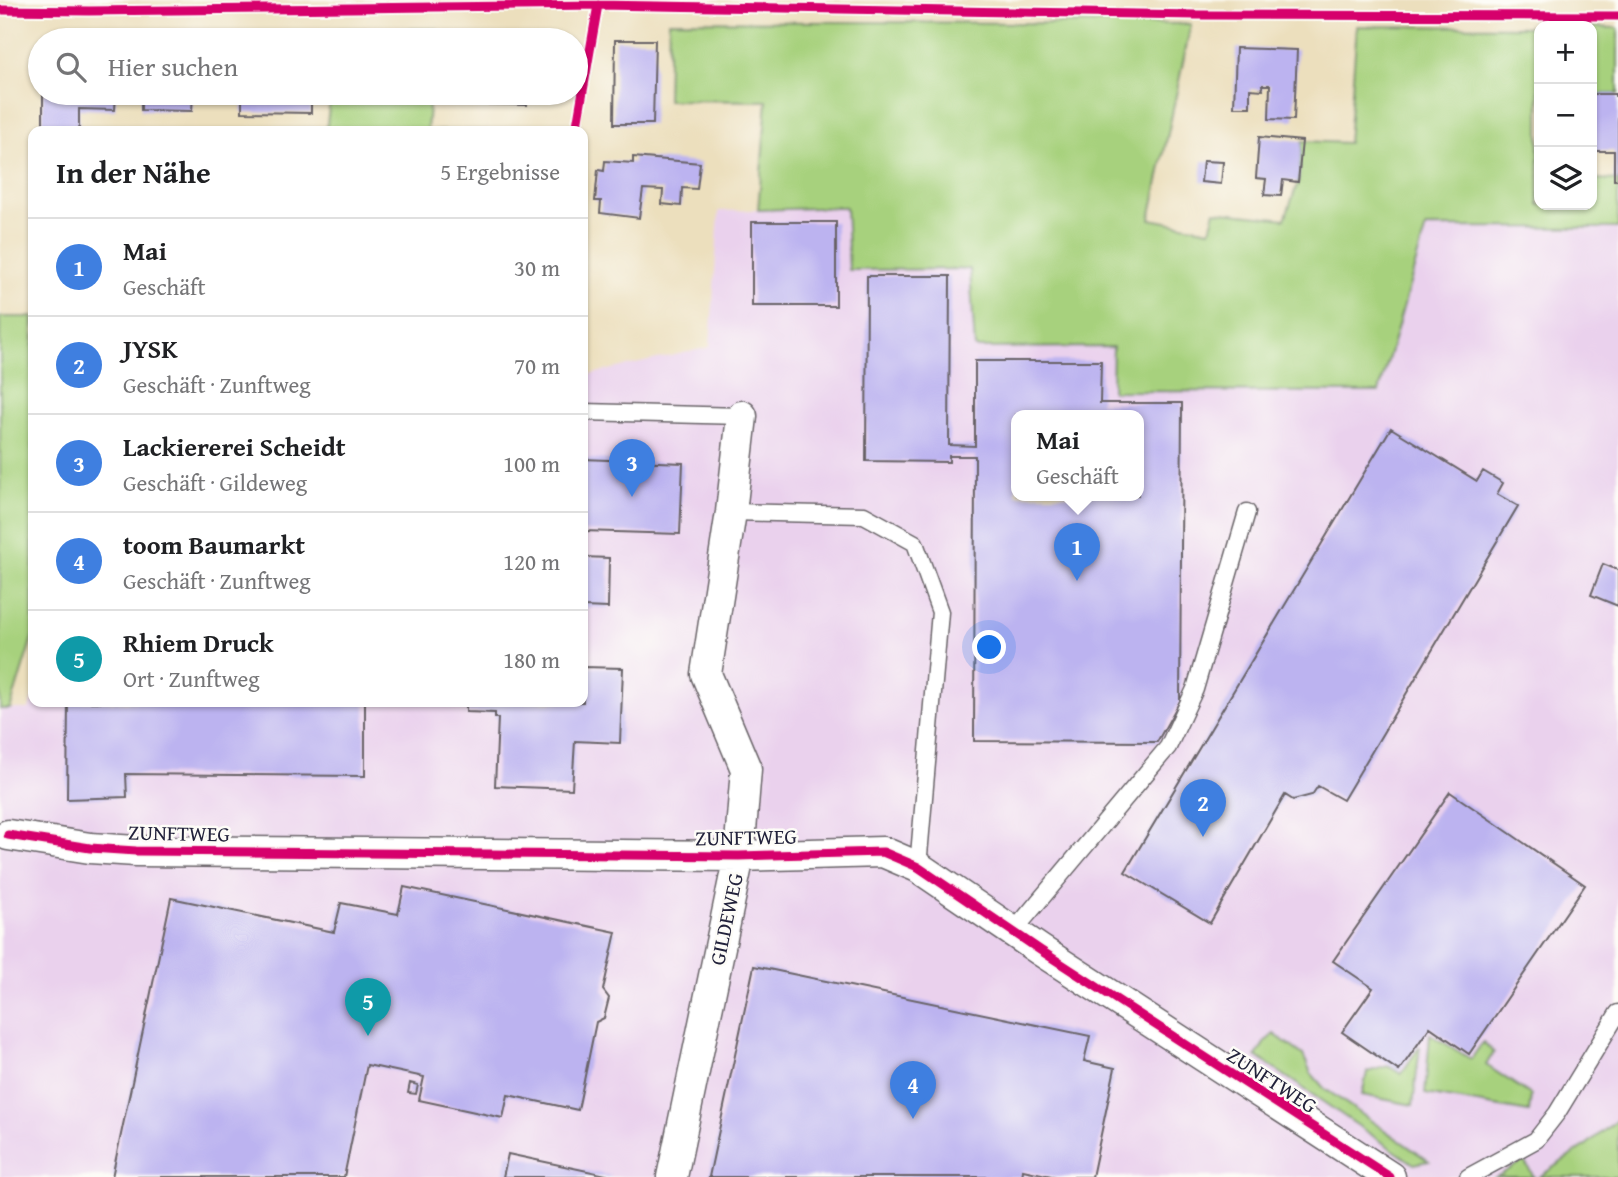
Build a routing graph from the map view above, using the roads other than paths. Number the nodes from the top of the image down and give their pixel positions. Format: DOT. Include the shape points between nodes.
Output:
graph roads {
  1 [pos="588,412"];
  2 [pos="742,416"];
  3 [pos="731,512"];
  4 [pos="1247,512"];
  5 [pos="8,835"];
  6 [pos="739,856"];
  7 [pos="918,867"];
  8 [pos="1013,932"];
  9 [pos="1618,1013"];
  10 [pos="672,1177"];
  11 [pos="1390,1177"];
  12 [pos="1468,1177"];
  1 -- 2 [label="lane"];
  2 -- 3 [label="street, GILDEWEG"];
  3 -- 6 [label="street, GILDEWEG" via="706,674 746,769"];
  3 -- 7 [label="lane" via="864,515 915,544 940,612"];
  4 -- 8 [label="lane" via="1195,689 1168,747"];
  5 -- 6 [label="street, ZUNFTWEG" via="136,851"];
  6 -- 7 [label="street, ZUNFTWEG" via="883,852"];
  6 -- 10 [label="street, GILDEWEG"];
  7 -- 8 [label="street, ZUNFTWEG"];
  8 -- 11 [label="street, ZUNFTWEG"];
  9 -- 12 [label="lane" via="1536,1139"];
}
